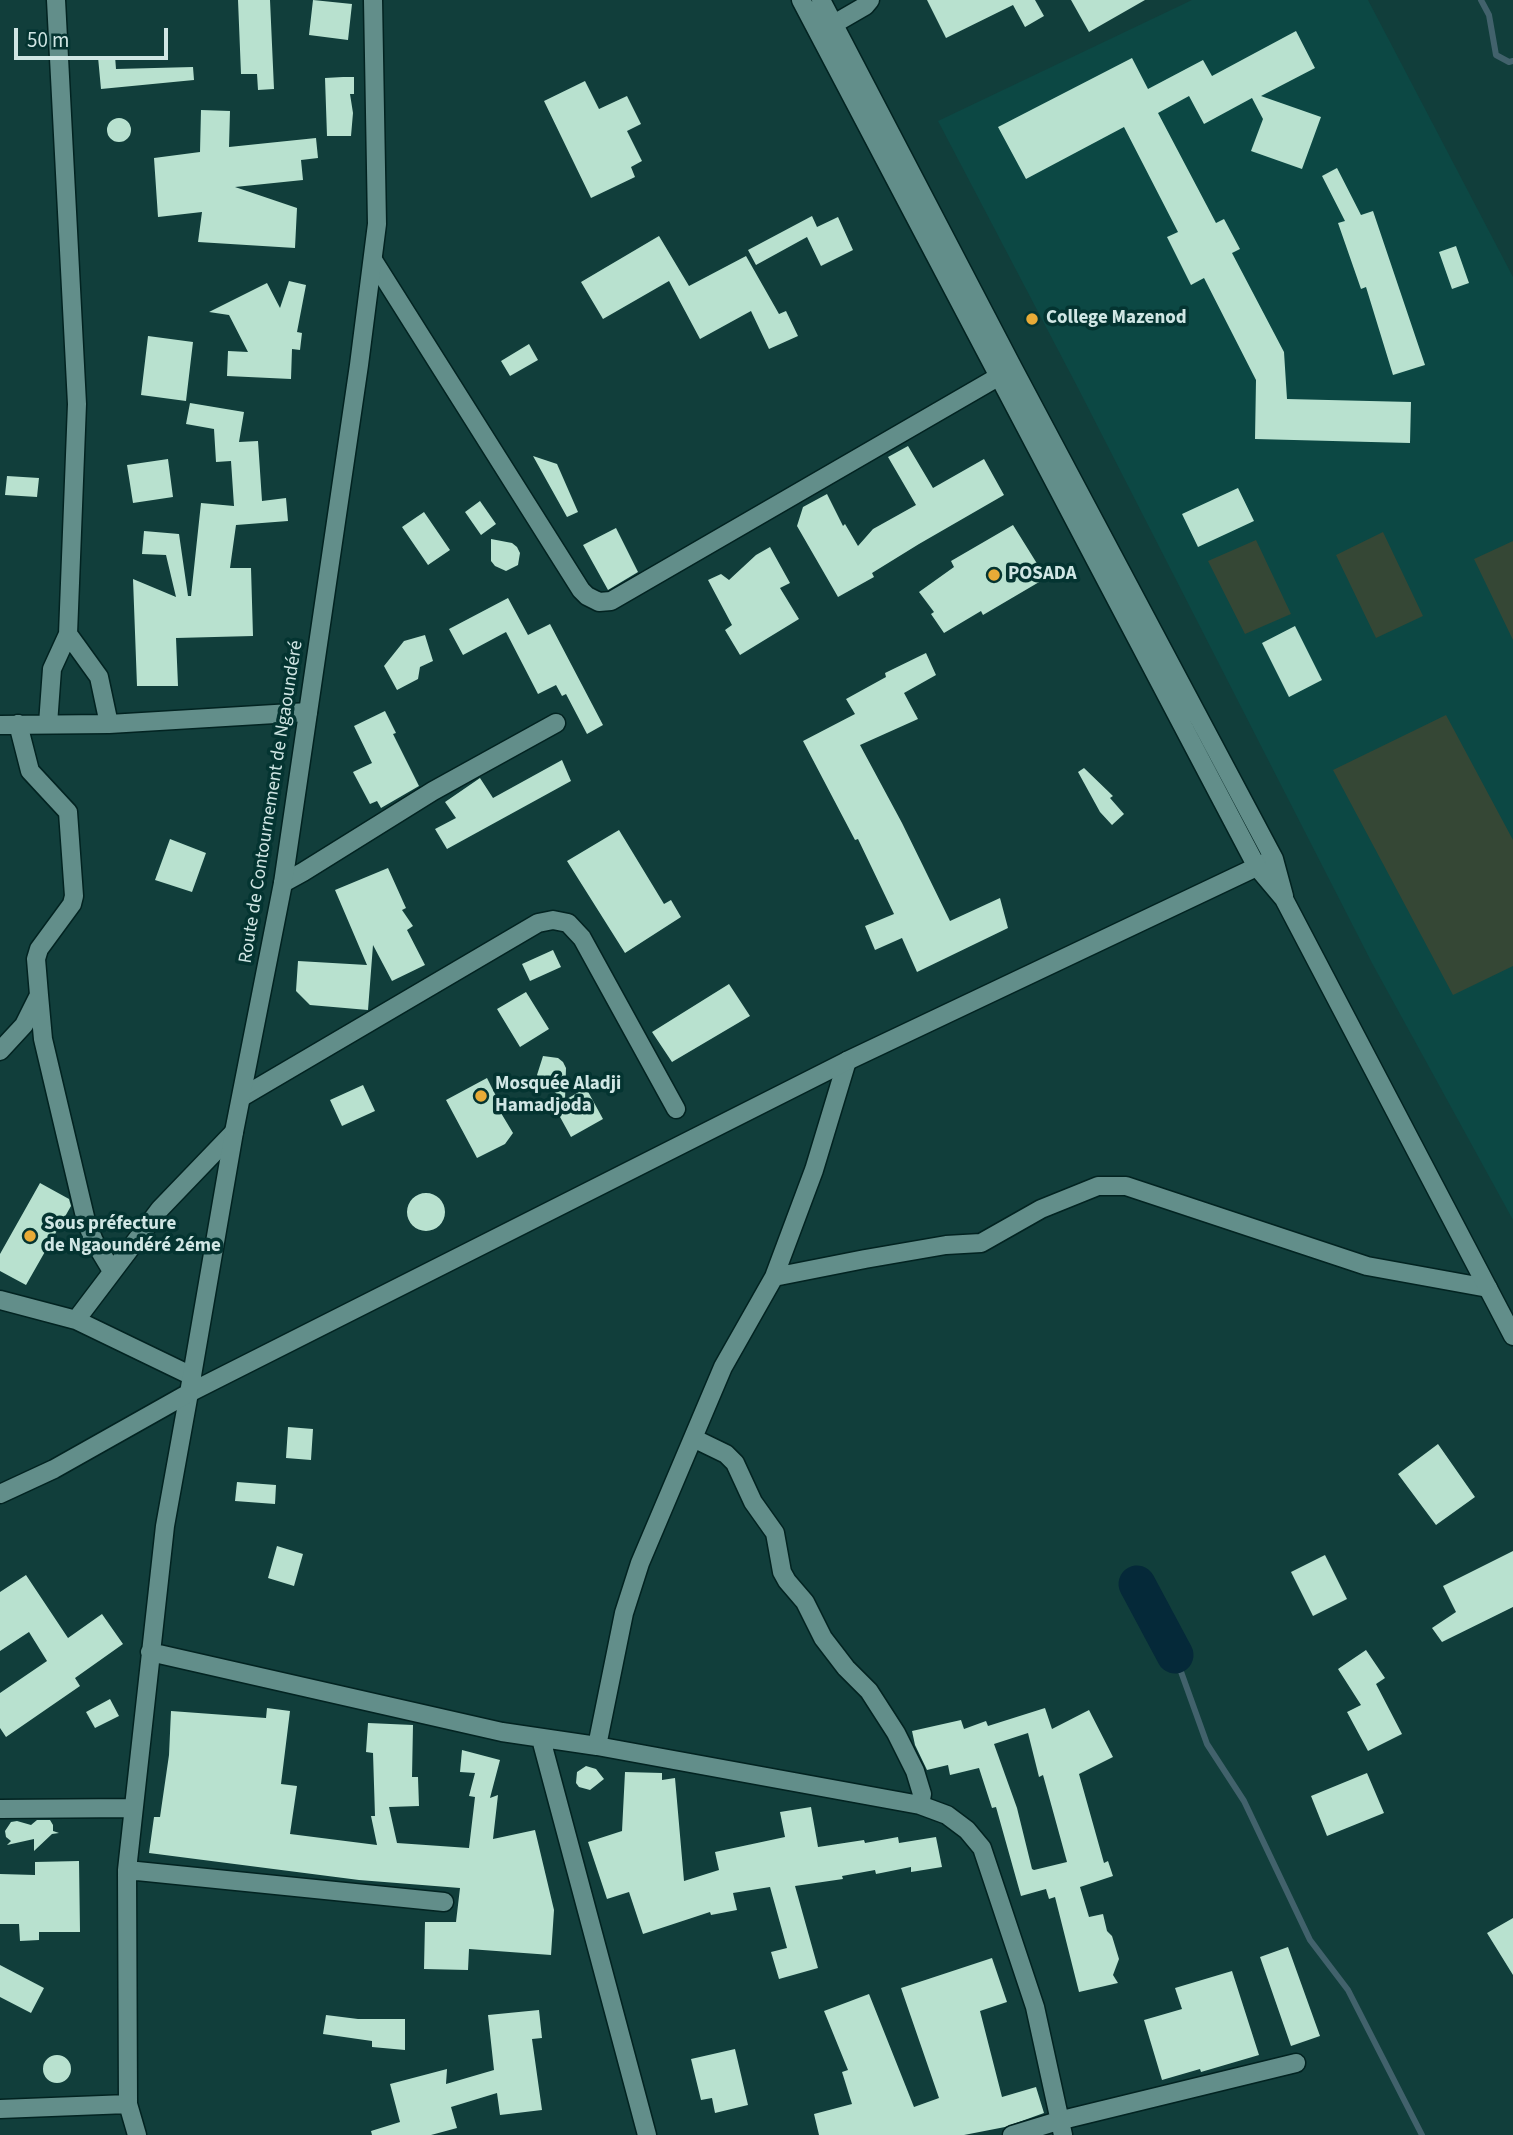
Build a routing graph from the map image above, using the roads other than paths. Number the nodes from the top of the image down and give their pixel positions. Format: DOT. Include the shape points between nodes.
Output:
graph roads {
  1 [pos="56,0"];
  2 [pos="373,0"];
  3 [pos="801,0"];
  4 [pos="821,0"];
  5 [pos="870,0"];
  6 [pos="826,29"];
  7 [pos="373,260"];
  8 [pos="1006,372"];
  9 [pos="68,634"];
  10 [pos="309,712"];
  11 [pos="556,723"];
  12 [pos="48,724"];
  13 [pos="109,724"];
  14 [pos="9,725"];
  15 [pos="1274,859"];
  16 [pos="1257,867"];
  17 [pos="283,883"];
  18 [pos="1284,899"];
  19 [pos="39,995"];
  20 [pos="0,1051"];
  21 [pos="847,1061"];
  22 [pos="242,1097"];
  23 [pos="676,1109"];
  24 [pos="233,1132"];
  25 [pos="113,1272"];
  26 [pos="774,1277"];
  27 [pos="1488,1288"];
  28 [pos="0,1300"];
  29 [pos="76,1320"];
  30 [pos="1513,1336"];
  31 [pos="190,1385"];
  32 [pos="693,1438"];
  33 [pos="0,1494"];
  34 [pos="150,1652"];
  35 [pos="541,1738"];
  36 [pos="597,1746"];
  37 [pos="920,1805"];
  38 [pos="132,1808"];
  39 [pos="0,1810"];
  40 [pos="127,1870"];
  41 [pos="444,1902"];
  42 [pos="1296,2063"];
  43 [pos="128,2104"];
  44 [pos="0,2109"];
  45 [pos="1061,2128"];
  46 [pos="137,2135"];
  47 [pos="647,2135"];
  48 [pos="1012,2135"];
  1 -- 9 [label="street" via="77,404"];
  2 -- 7 [label="street, Route de Contournement de Ngaoundéré" via="377,224"];
  3 -- 6 [label="street"];
  4 -- 6 [label="street"];
  5 -- 6 [label="street"];
  6 -- 8 [label="street"];
  7 -- 8 [label="street" via="581,590 599,602 611,601"];
  7 -- 10 [label="street, Route de Contournement de Ngaoundéré"];
  8 -- 15 [label="street"];
  8 -- 16 [label="street"];
  9 -- 12 [label="street" via="52,669"];
  9 -- 13 [label="street" via="99,677"];
  10 -- 13 [label="street"];
  10 -- 17 [label="street, Route de Contournement de Ngaoundéré"];
  11 -- 17 [label="street" via="433,791"];
  12 -- 13 [label="street"];
  12 -- 14 [label="street"];
  14 -- 19 [label="street" via="30,771 68,812 74,896 38,949"];
  15 -- 16 [label="street"];
  15 -- 18 [label="street"];
  16 -- 18 [label="street"];
  16 -- 21 [label="street"];
  17 -- 22 [label="street, Route de Contournement de Ngaoundéré"];
  18 -- 27 [label="street"];
  19 -- 20 [label="street" via="24,1025"];
  19 -- 25 [label="street" via="43,1039 86,1221"];
  21 -- 26 [label="street" via="814,1170"];
  21 -- 31 [label="street"];
  22 -- 23 [label="street" via="538,923 553,920 568,923 582,938"];
  22 -- 24 [label="street, Route de Contournement de Ngaoundéré"];
  24 -- 25 [label="street" via="160,1209"];
  24 -- 31 [label="street, Route de Contournement de Ngaoundéré"];
  25 -- 29 [label="street"];
  26 -- 27 [label="street" via="878,1256 981,1243 1041,1209 1098,1186 1126,1186 1367,1266"];
  26 -- 32 [label="street" via="723,1367"];
  27 -- 30 [label="street"];
  28 -- 29 [label="street"];
  29 -- 31 [label="street"];
  31 -- 33 [label="street" via="54,1469"];
  31 -- 34 [label="street, Route de Contournement de Ngaoundéré" via="165,1526"];
  32 -- 36 [label="street" via="631,1590"];
  32 -- 37 [label="street" via="735,1463 753,1502 775,1533 782,1572 805,1602 823,1638 869,1691 896,1733 915,1771 922,1794"];
  34 -- 35 [label="street"];
  34 -- 38 [label="street, Route de Contournement de Ngaoundéré"];
  35 -- 36 [label="street"];
  35 -- 47 [label="street"];
  36 -- 37 [label="street"];
  37 -- 45 [label="street" via="947,1815 982,1848 1035,2007"];
  38 -- 39 [label="street"];
  38 -- 40 [label="street, Route de Contournement de Ngaoundéré"];
  40 -- 41 [label="street"];
  40 -- 43 [label="street, Route de Contournement de Ngaoundéré"];
  42 -- 45 [label="street"];
  43 -- 44 [label="street"];
  43 -- 46 [label="street, Route de Contournement de Ngaoundéré"];
  45 -- 48 [label="street"];
}
